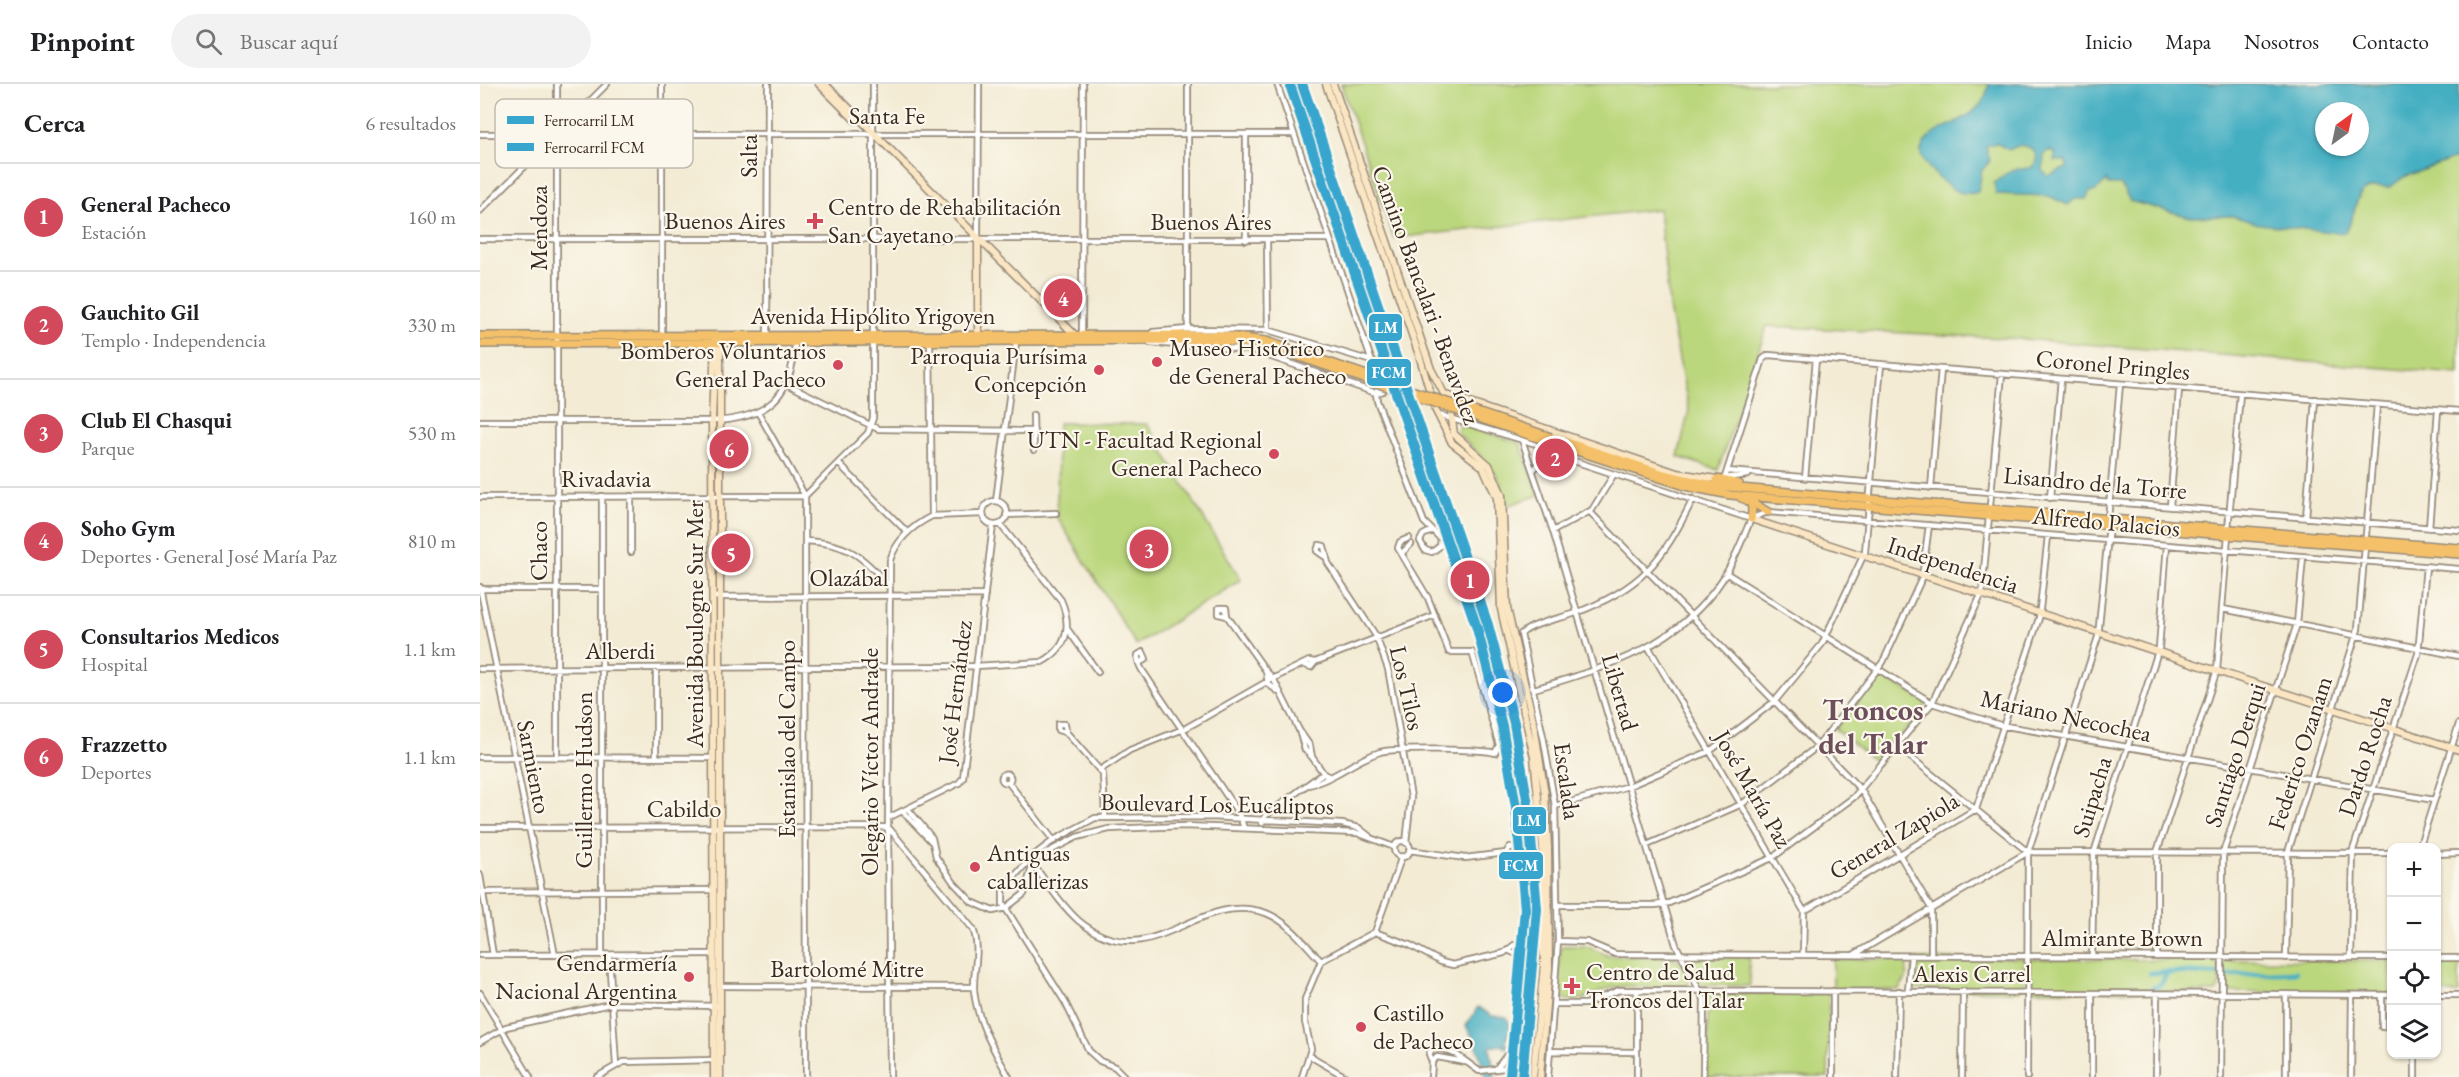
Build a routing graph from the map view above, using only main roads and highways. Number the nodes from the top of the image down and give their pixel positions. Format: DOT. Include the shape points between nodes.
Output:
graph roads {
  1 [pos="819,84"];
  2 [pos="825,84"];
  3 [pos="1326,84"];
  4 [pos="1333,84"];
  5 [pos="872,134"];
  6 [pos="976,241"];
  7 [pos="1079,335"];
  8 [pos="480,336"];
  9 [pos="1127,338"];
  10 [pos="873,339"];
  11 [pos="978,339"];
  12 [pos="557,340"];
  13 [pos="716,341"];
  14 [pos="1265,343"];
  15 [pos="480,344"];
  16 [pos="1446,395"];
  17 [pos="1431,398"];
  18 [pos="1721,478"];
  19 [pos="1765,490"];
  20 [pos="1730,495"];
  21 [pos="1750,501"];
  22 [pos="1868,503"];
  23 [pos="1768,512"];
  24 [pos="1752,519"];
  25 [pos="2366,543"];
  26 [pos="2459,548"];
  27 [pos="2459,554"];
  28 [pos="716,667"];
  29 [pos="2459,750"];
  30 [pos="716,826"];
  31 [pos="717,1006"];
  32 [pos="1533,1074"];
  33 [pos="714,1077"];
  34 [pos="720,1077"];
  35 [pos="1539,1077"];
  1 -- 5 [label="main road"];
  2 -- 5 [label="main road"];
  3 -- 17 [label="main road, Camino Bancalari - Benavídez"];
  4 -- 16 [label="main road, Camino Bancalari - Benavídez" via="1431,369"];
  5 -- 6 [label="main road"];
  6 -- 7 [label="main road"];
  6 -- 11 [label="main road"];
  7 -- 9 [label="main road, Avenida Hipólito Yrigoyen"];
  7 -- 11 [label="main road, Avenida Hipólito Yrigoyen"];
  8 -- 12 [label="main road, Avenida Hipólito Yrigoyen"];
  9 -- 11 [label="main road, Avenida Hipólito Yrigoyen" via="1016,342"];
  9 -- 14 [label="main road, Avenida Hipólito Yrigoyen"];
  10 -- 11 [label="main road, Avenida Hipólito Yrigoyen"];
  10 -- 13 [label="main road, Avenida Hipólito Yrigoyen" via="795,343"];
  10 -- 13 [label="main road, Avenida Hipólito Yrigoyen" via="767,336"];
  12 -- 13 [label="main road, Avenida Hipólito Yrigoyen"];
  12 -- 13 [label="main road, Avenida Hipólito Yrigoyen" via="662,336"];
  12 -- 15 [label="main road, Avenida Hipólito Yrigoyen"];
  13 -- 28 [label="main road, Avenida Boulogne Sur Mer"];
  14 -- 19 [label="main road, bridge" via="1699,483"];
  14 -- 20 [label="main road, bridge" via="1556,448 1685,486"];
  16 -- 17 [label="main road"];
  16 -- 18 [label="main road" via="1677,473"];
  16 -- 35 [label="main road, Camino Bancalari - Benavídez" via="1454,434 1489,465 1502,495 1507,608 1534,725 1545,794 1550,930"];
  17 -- 32 [label="main road, Camino Bancalari - Benavídez" via="1452,443 1483,467 1497,498 1501,609 1529,732 1541,818 1545,942"];
  18 -- 19 [label="main road"];
  19 -- 22 [label="main road"];
  20 -- 21 [label="main road"];
  20 -- 22 [label="main road"];
  21 -- 23 [label="main road"];
  21 -- 24 [label="main road"];
  22 -- 25 [label="main road"];
  24 -- 29 [label="main road, Independencia"];
  25 -- 26 [label="main road"];
  25 -- 27 [label="main road"];
  28 -- 30 [label="main road, Avenida Boulogne Sur Mer"];
  28 -- 30 [label="main road, Avenida Boulogne Sur Mer"];
  30 -- 31 [label="main road, Avenida Boulogne Sur Mer" via="720,986"];
  30 -- 31 [label="main road, Avenida Boulogne Sur Mer" via="712,890"];
  31 -- 33 [label="main road, Avenida Boulogne Sur Mer"];
  31 -- 34 [label="main road, Avenida Boulogne Sur Mer"];
}
